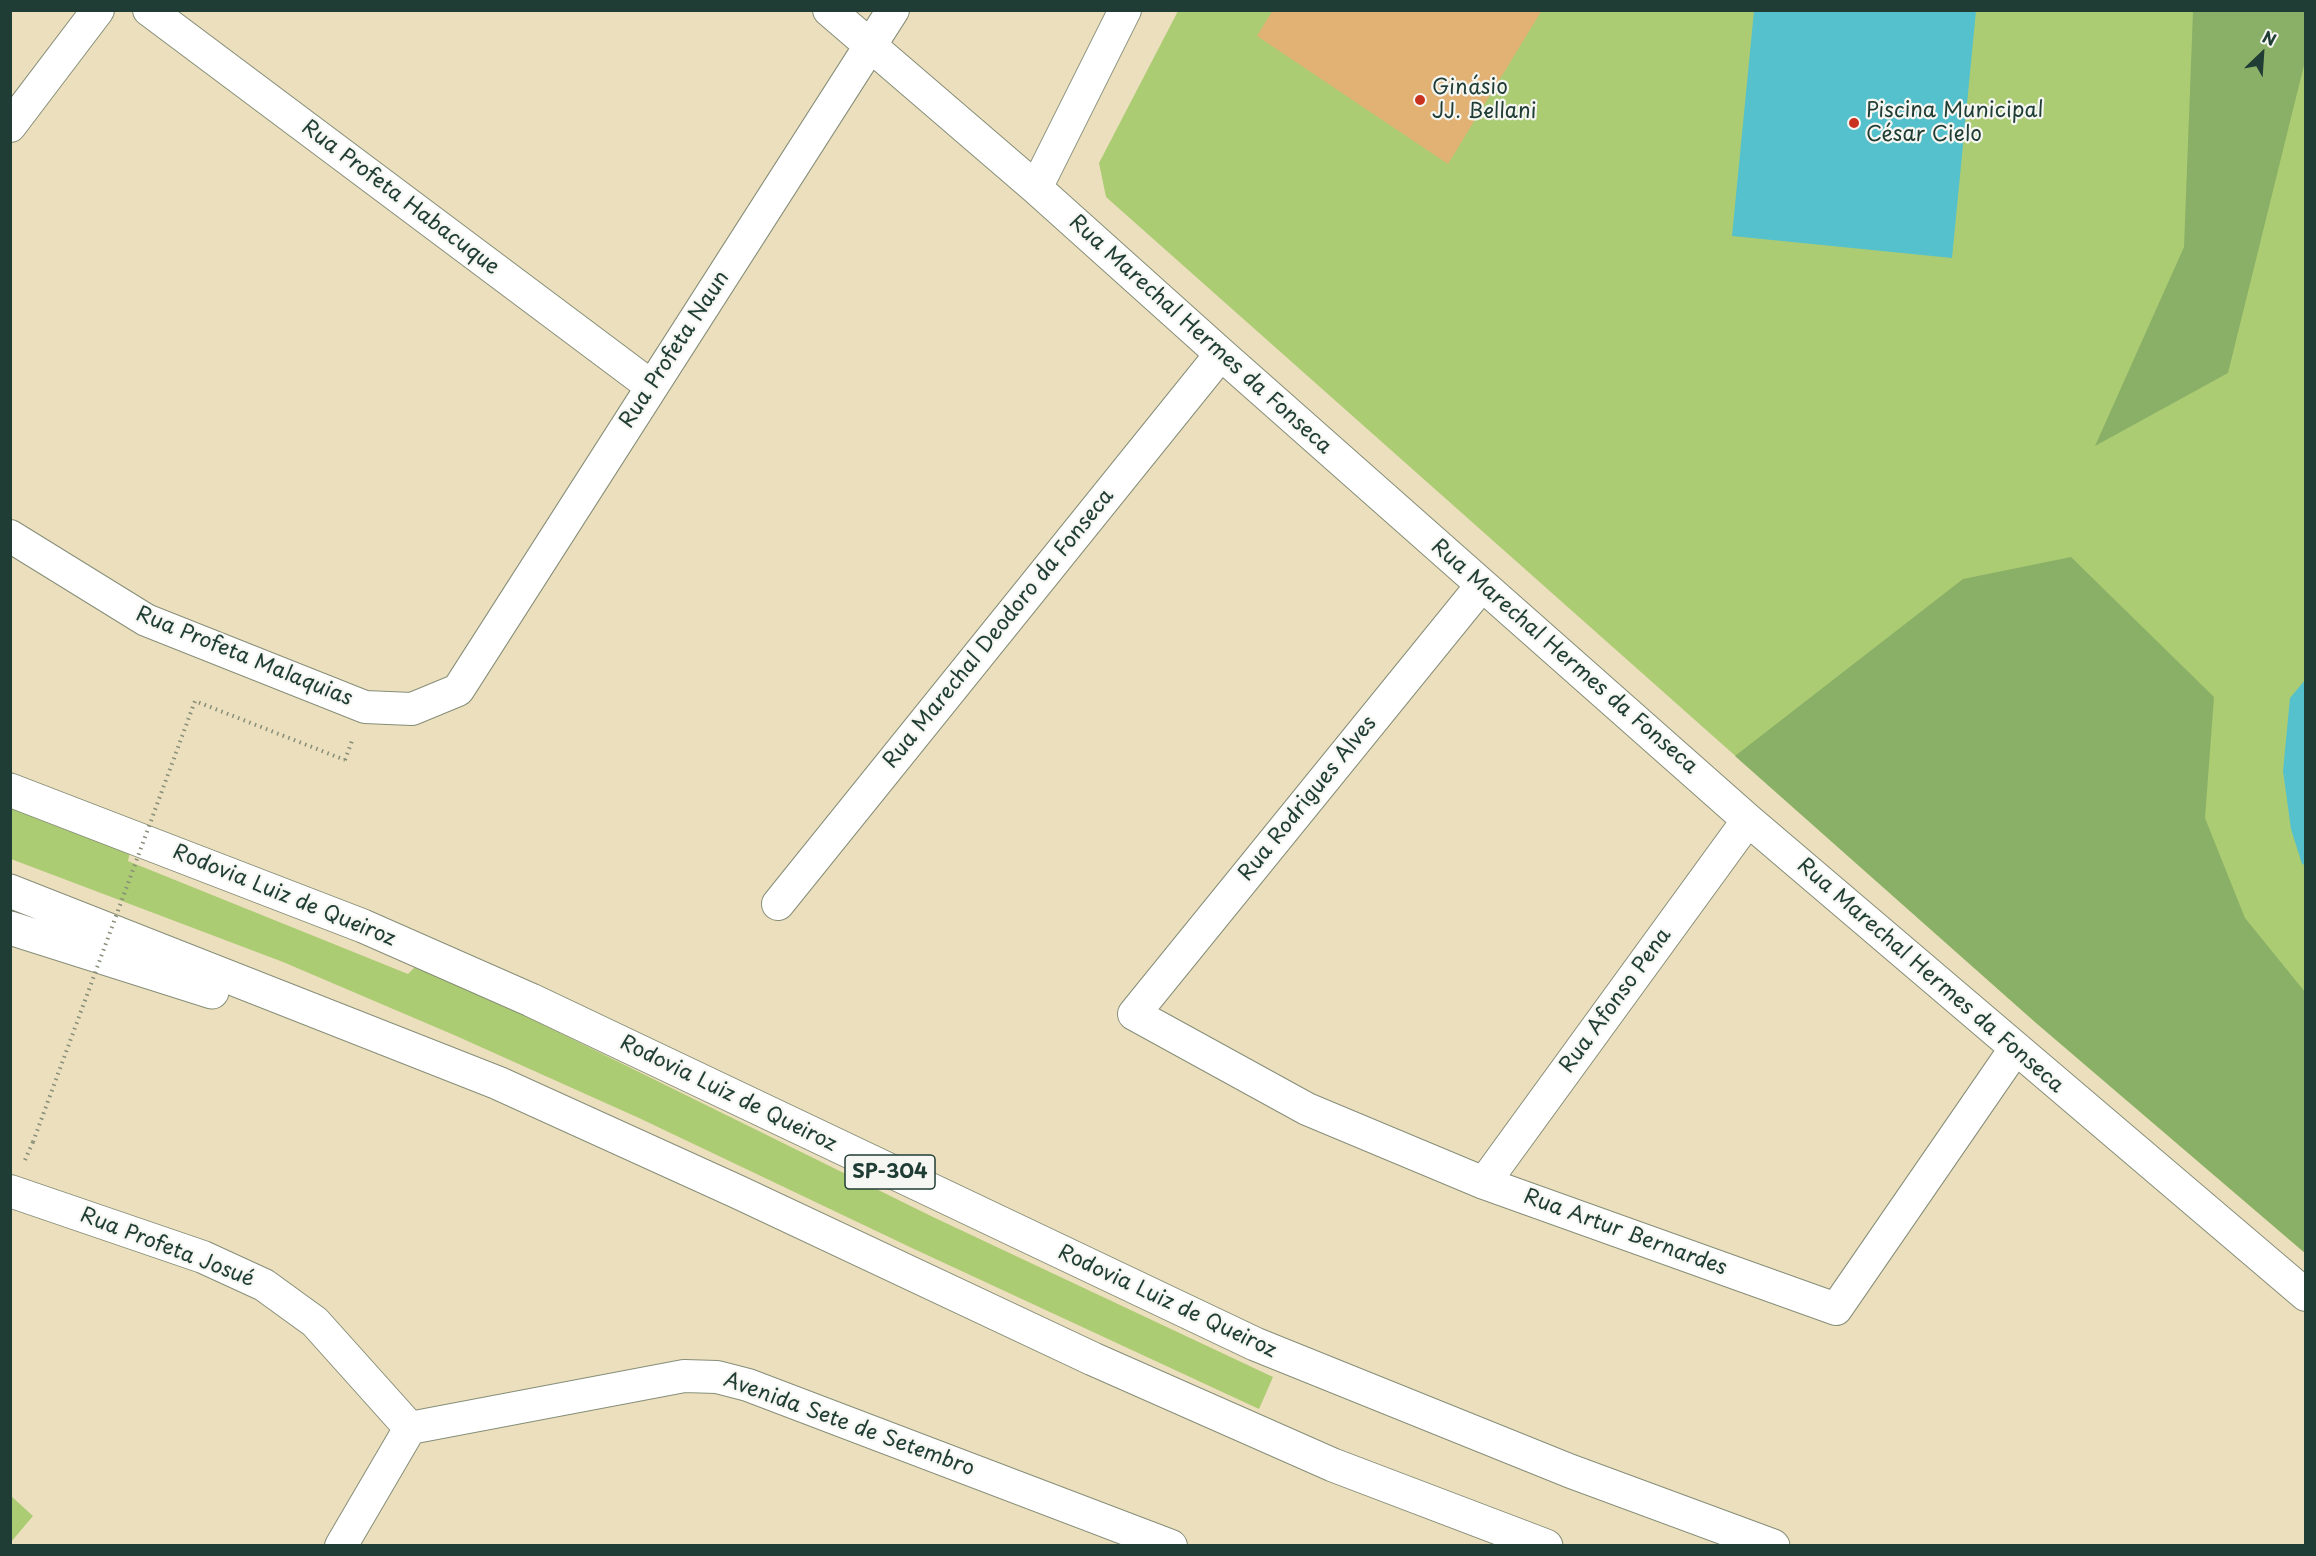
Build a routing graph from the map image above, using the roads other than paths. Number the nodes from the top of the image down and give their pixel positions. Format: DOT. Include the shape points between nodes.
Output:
graph roads {
  1 [pos="98,10"];
  2 [pos="149,10"];
  3 [pos="829,10"];
  4 [pos="893,10"];
  5 [pos="1125,10"];
  6 [pos="871,46"];
  7 [pos="10,126"];
  8 [pos="1036,188"];
  9 [pos="1221,354"];
  10 [pos="651,386"];
  11 [pos="10,536"];
  12 [pos="1482,585"];
  13 [pos="458,690"];
  14 [pos="10,776"];
  15 [pos="10,790"];
  16 [pos="1748,820"];
  17 [pos="10,891"];
  18 [pos="778,904"];
  19 [pos="363,926"];
  20 [pos="10,928"];
  21 [pos="1134,1014"];
  22 [pos="2015,1049"];
  23 [pos="498,1083"];
  24 [pos="1484,1183"];
  25 [pos="10,1191"];
  26 [pos="2306,1294"];
  27 [pos="410,1428"];
  28 [pos="1158,1543"];
  29 [pos="341,1545"];
  30 [pos="1546,1545"];
  31 [pos="1773,1545"];
  1 -- 7 [label="street"];
  2 -- 10 [label="street, Rua Profeta Habacuque"];
  3 -- 6 [label="street, Rua Marechal Hermes da Fonseca"];
  4 -- 6 [label="street, Rua Profeta Naun"];
  5 -- 8 [label="street"];
  6 -- 8 [label="street, Rua Marechal Hermes da Fonseca"];
  6 -- 10 [label="street, Rua Profeta Naun"];
  8 -- 9 [label="street, Rua Marechal Hermes da Fonseca"];
  9 -- 12 [label="street, Rua Marechal Hermes da Fonseca"];
  9 -- 18 [label="street, Rua Marechal Deodoro da Fonseca"];
  10 -- 13 [label="street, Rua Profeta Naun"];
  11 -- 13 [label="street, Rua Profeta Malaquias" via="146,620 365,706 412,709"];
  12 -- 16 [label="street, Rua Marechal Hermes da Fonseca"];
  12 -- 21 [label="street, Rua Rodrigues Alves"];
  14 -- 19 [label="highway"];
  15 -- 19 [label="highway, Rodovia Luiz de Queiroz / SP-304"];
  16 -- 22 [label="street, Rua Marechal Hermes da Fonseca"];
  16 -- 24 [label="street, Rua Afonso Pena"];
  17 -- 23 [label="highway"];
  19 -- 31 [label="highway, Rodovia Luiz de Queiroz / SP-304" via="531,1000 1255,1344 1570,1471"];
  20 -- 23 [label="highway"];
  21 -- 24 [label="street, Rua Artur Bernardes" via="1307,1109"];
  22 -- 24 [label="street, Rua Artur Bernardes" via="1836,1309"];
  22 -- 26 [label="street, Rua Marechal Hermes da Fonseca"];
  23 -- 30 [label="highway" via="1180,1398 1333,1465"];
  25 -- 27 [label="street, Rua Profeta Josué" via="203,1257 264,1285 315,1322"];
  27 -- 28 [label="street, Avenida Sete de Setembro" via="684,1376 717,1377 759,1389"];
  27 -- 29 [label="street"];
}
